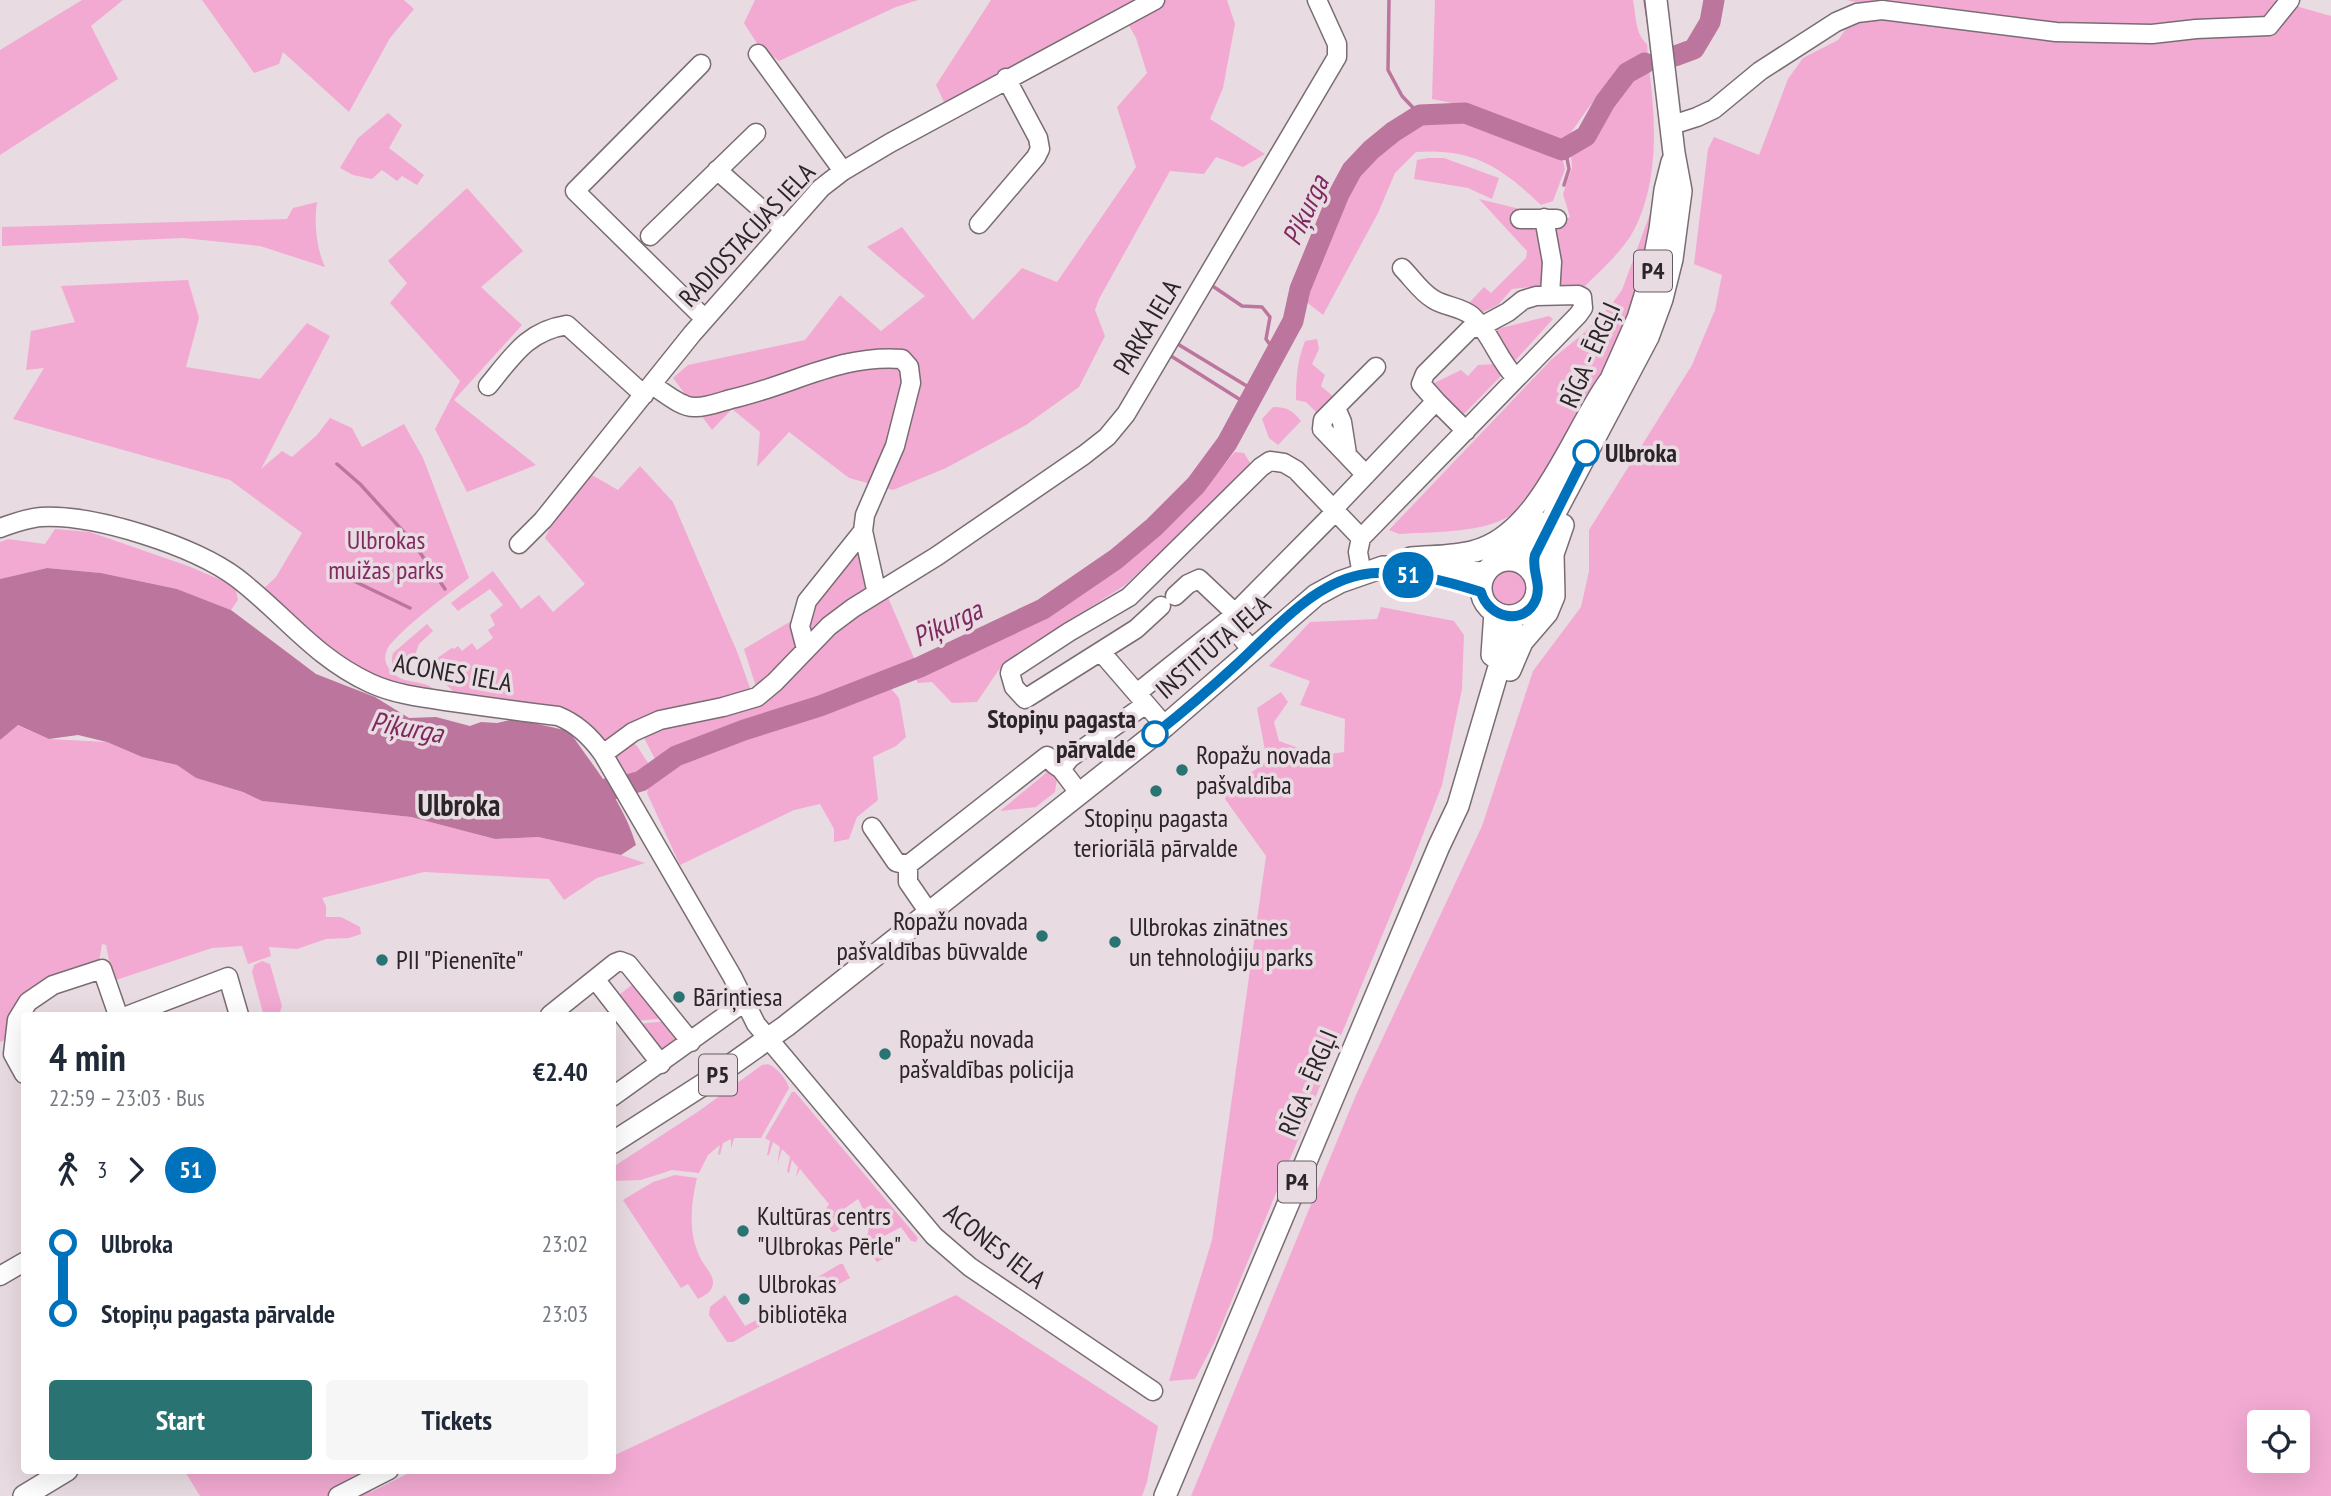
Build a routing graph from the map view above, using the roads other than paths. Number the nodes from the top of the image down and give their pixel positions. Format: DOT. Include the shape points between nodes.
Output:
graph roads {
  1 [pos="1155,0"];
  2 [pos="1317,0"];
  3 [pos="1656,0"];
  4 [pos="2290,0"];
  5 [pos="758,54"];
  6 [pos="701,64"];
  7 [pos="1006,78"];
  8 [pos="1672,125"];
  9 [pos="756,133"];
  10 [pos="1674,153"];
  11 [pos="717,170"];
  12 [pos="843,171"];
  13 [pos="1520,219"];
  14 [pos="979,224"];
  15 [pos="784,229"];
  16 [pos="650,236"];
  17 [pos="1402,268"];
  18 [pos="1550,295"];
  19 [pos="705,319"];
  20 [pos="1482,326"];
  21 [pos="1639,357"];
  22 [pos="1376,367"];
  23 [pos="1516,378"];
  24 [pos="1609,382"];
  25 [pos="488,386"];
  26 [pos="648,390"];
  27 [pos="1436,401"];
  28 [pos="1466,430"];
  29 [pos="1366,475"];
  30 [pos="1335,510"];
  31 [pos="0,528"];
  32 [pos="863,531"];
  33 [pos="1361,538"];
  34 [pos="519,544"];
  35 [pos="1508,559"];
  36 [pos="1383,567"];
  37 [pos="1533,572"];
  38 [pos="1362,575"];
  39 [pos="1483,583"];
  40 [pos="879,592"];
  41 [pos="1504,614"];
  42 [pos="1231,617"];
  43 [pos="806,649"];
  44 [pos="1252,650"];
  45 [pos="1101,652"];
  46 [pos="1142,699"];
  47 [pos="1165,726"];
  48 [pos="608,762"];
  49 [pos="1062,769"];
  50 [pos="1080,794"];
  51 [pos="1458,806"];
  52 [pos="872,828"];
  53 [pos="1438,846"];
  54 [pos="908,865"];
  55 [pos="930,914"];
  56 [pos="595,979"];
  57 [pos="743,1003"];
  58 [pos="22,1012"];
  59 [pos="117,1012"];
  60 [pos="137,1012"];
  61 [pos="238,1012"];
  62 [pos="555,1012"];
  63 [pos="21,1013"];
  64 [pos="768,1039"];
  65 [pos="691,1042"];
  66 [pos="7,1057"];
  67 [pos="661,1064"];
  68 [pos="21,1071"];
  69 [pos="616,1094"];
  70 [pos="616,1135"];
  71 [pos="21,1264"];
  72 [pos="0,1276"];
  73 [pos="1153,1391"];
  74 [pos="61,1474"];
  75 [pos="381,1474"];
  76 [pos="34,1493"];
  77 [pos="338,1496"];
  78 [pos="1165,1496"];
  1 -- 7 [label="street, RADIOSTACIJAS IELA"];
  2 -- 40 [label="street, PARKA IELA" via="1337,44 1337,57 1126,414 1084,455"];
  3 -- 8 [label="main road, RĪGA - ĒRGĻI / P4"];
  4 -- 8 [label="street" via="2269,26 2152,34 2056,32 1882,10 1857,13 1760,71 1714,109"];
  5 -- 12 [label="street"];
  6 -- 19 [label="street" via="575,191"];
  7 -- 12 [label="street, RADIOSTACIJAS IELA"];
  7 -- 14 [label="street" via="1040,149"];
  8 -- 10 [label="main road, RĪGA - ĒRGĻI / P4"];
  9 -- 11 [label="street"];
  10 -- 21 [label="main road, RĪGA - ĒRGĻI / P4" via="1681,191 1677,232 1662,299"];
  10 -- 24 [label="main road, RĪGA - ĒRGĻI / P4" via="1651,276"];
  11 -- 15 [label="street"];
  11 -- 16 [label="street"];
  12 -- 15 [label="street, RADIOSTACIJAS IELA"];
  13 -- 18 [label="street" via="1551,218"];
  15 -- 19 [label="street, RADIOSTACIJAS IELA"];
  17 -- 20 [label="street" via="1432,299 1461,309"];
  18 -- 20 [label="street" via="1523,300"];
  18 -- 23 [label="street" via="1578,295 1583,308"];
  19 -- 26 [label="street, RADIOSTACIJAS IELA"];
  20 -- 23 [label="street" via="1502,363"];
  20 -- 27 [label="street" via="1470,329 1425,374 1421,384"];
  21 -- 37 [label="main road, RĪGA - ĒRGĻI / P4" via="1555,514 1535,555"];
  21 -- 51 [label="main road, P4" via="1556,541 1550,607 1513,661"];
  22 -- 29 [label="street" via="1323,420 1322,429"];
  23 -- 28 [label="street"];
  24 -- 35 [label="main road, RĪGA - ĒRGĻI / P4" via="1604,400 1545,510 1523,547"];
  24 -- 36 [label="main road, P5" via="1556,475 1502,538 1476,551 1405,559"];
  25 -- 26 [label="street" via="527,340 567,325"];
  26 -- 32 [label="street" via="694,407 764,392 836,364 902,359 909,367 911,383 895,446 865,515"];
  26 -- 34 [label="street, RADIOSTACIJAS IELA"];
  27 -- 28 [label="street"];
  27 -- 29 [label="street"];
  28 -- 33 [label="street"];
  29 -- 30 [label="street"];
  30 -- 33 [label="street"];
  30 -- 42 [label="street"];
  30 -- 45 [label="street" via="1297,470 1270,461 1129,597 1011,670 1014,687 1025,699"];
  31 -- 48 [label="street, ACONES IELA" via="56,517 84,520 201,557 240,580 328,659 373,684 413,697 558,716 591,738"];
  32 -- 40 [label="street"];
  32 -- 43 [label="street" via="807,601 800,626"];
  33 -- 38 [label="street"];
  35 -- 37 [label="main road"];
  35 -- 39 [label="main road" via="1494,564"];
  36 -- 38 [label="main road, P5"];
  36 -- 39 [label="main road, P5"];
  37 -- 41 [label="main road" via="1538,584 1528,610"];
  38 -- 39 [label="main road, P5"];
  38 -- 44 [label="main road, INSTITŪTA IELA / P5" via="1316,595"];
  39 -- 41 [label="main road" via="1485,604"];
  40 -- 43 [label="street, PARKA IELA" via="845,614"];
  41 -- 51 [label="main road, RĪGA - ĒRGĻI / P4"];
  41 -- 53 [label="main road, RĪGA - ĒRGĻI / P4" via="1493,646 1485,698"];
  42 -- 44 [label="street"];
  42 -- 45 [label="street" via="1199,579"];
  42 -- 46 [label="street"];
  43 -- 48 [label="street, PARKA IELA" via="757,697 660,720 633,732"];
  44 -- 47 [label="main road, INSTITŪTA IELA / P5"];
  45 -- 46 [label="street"];
  46 -- 47 [label="street"];
  46 -- 49 [label="street"];
  47 -- 50 [label="main road, INSTITŪTA IELA / P5"];
  48 -- 57 [label="street, ACONES IELA" via="732,976"];
  49 -- 50 [label="street"];
  49 -- 54 [label="street" via="1047,756"];
  50 -- 55 [label="main road, INSTITŪTA IELA / P5"];
  51 -- 53 [label="main road, RĪGA - ĒRGĻI / P4"];
  52 -- 54 [label="street" via="896,862"];
  53 -- 78 [label="main road, RĪGA - ĒRGĻI / P4"];
  54 -- 55 [label="street" via="908,882"];
  55 -- 64 [label="main road, INSTITŪTA IELA / P5"];
  56 -- 62 [label="street"];
  56 -- 65 [label="street" via="615,963 628,964"];
  56 -- 67 [label="street"];
  57 -- 64 [label="street, ACONES IELA"];
  57 -- 65 [label="street"];
  58 -- 59 [label="street" via="28,1002 53,985 102,969"];
  60 -- 61 [label="street" via="228,977"];
  63 -- 66 [label="street"];
  64 -- 70 [label="main road, INSTITŪTA IELA / P5" via="704,1084"];
  64 -- 73 [label="street, ACONES IELA" via="934,1236"];
  65 -- 67 [label="street"];
  66 -- 68 [label="street"];
  67 -- 69 [label="street"];
  71 -- 72 [label="street"];
  74 -- 76 [label="main road"];
  75 -- 77 [label="street"];
}
